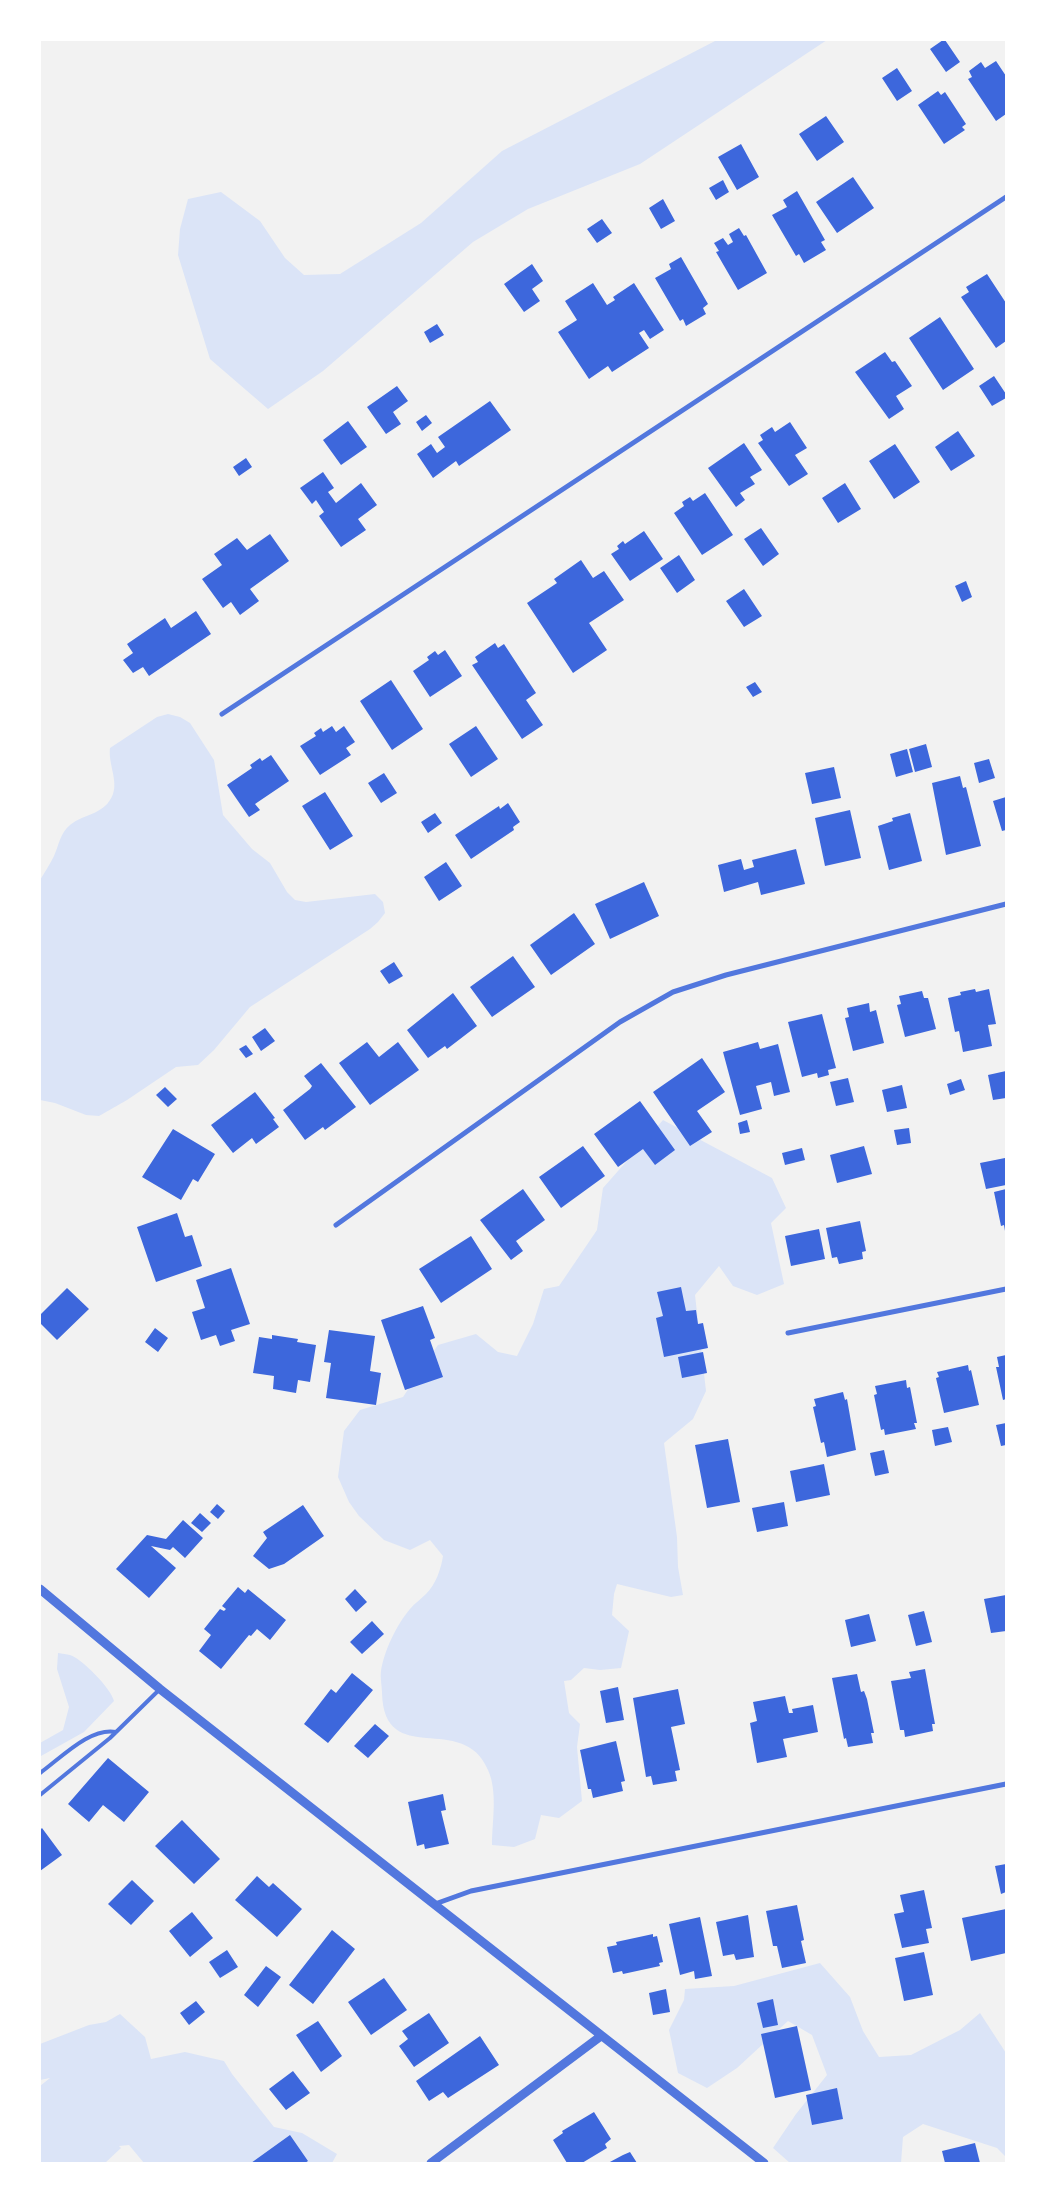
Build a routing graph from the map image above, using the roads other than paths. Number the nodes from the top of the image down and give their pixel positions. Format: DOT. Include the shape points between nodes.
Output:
graph roads {
  1 [pos="1006,197"];
  2 [pos="222,714"];
  3 [pos="1006,904"];
  4 [pos="336,1225"];
  5 [pos="1006,1288"];
  6 [pos="788,1333"];
  7 [pos="40,1589"];
  8 [pos="160,1688"];
  9 [pos="116,1732"];
  10 [pos="40,1773"];
  11 [pos="1006,1784"];
  12 [pos="40,1795"];
  13 [pos="435,1904"];
  14 [pos="600,2036"];
  15 [pos="430,2163"];
  16 [pos="764,2163"];
  1 -- 2 [label="street"];
  3 -- 4 [label="street" via="726,975 673,992 620,1022"];
  5 -- 6 [label="street"];
  7 -- 8 [label="street"];
  8 -- 9 [label="lane"];
  8 -- 13 [label="street"];
  9 -- 10 [label="lane" via="106,1730 90,1737"];
  9 -- 12 [label="lane"];
  11 -- 13 [label="street" via="471,1891"];
  13 -- 14 [label="street"];
  14 -- 15 [label="street"];
  14 -- 16 [label="street"];
}
